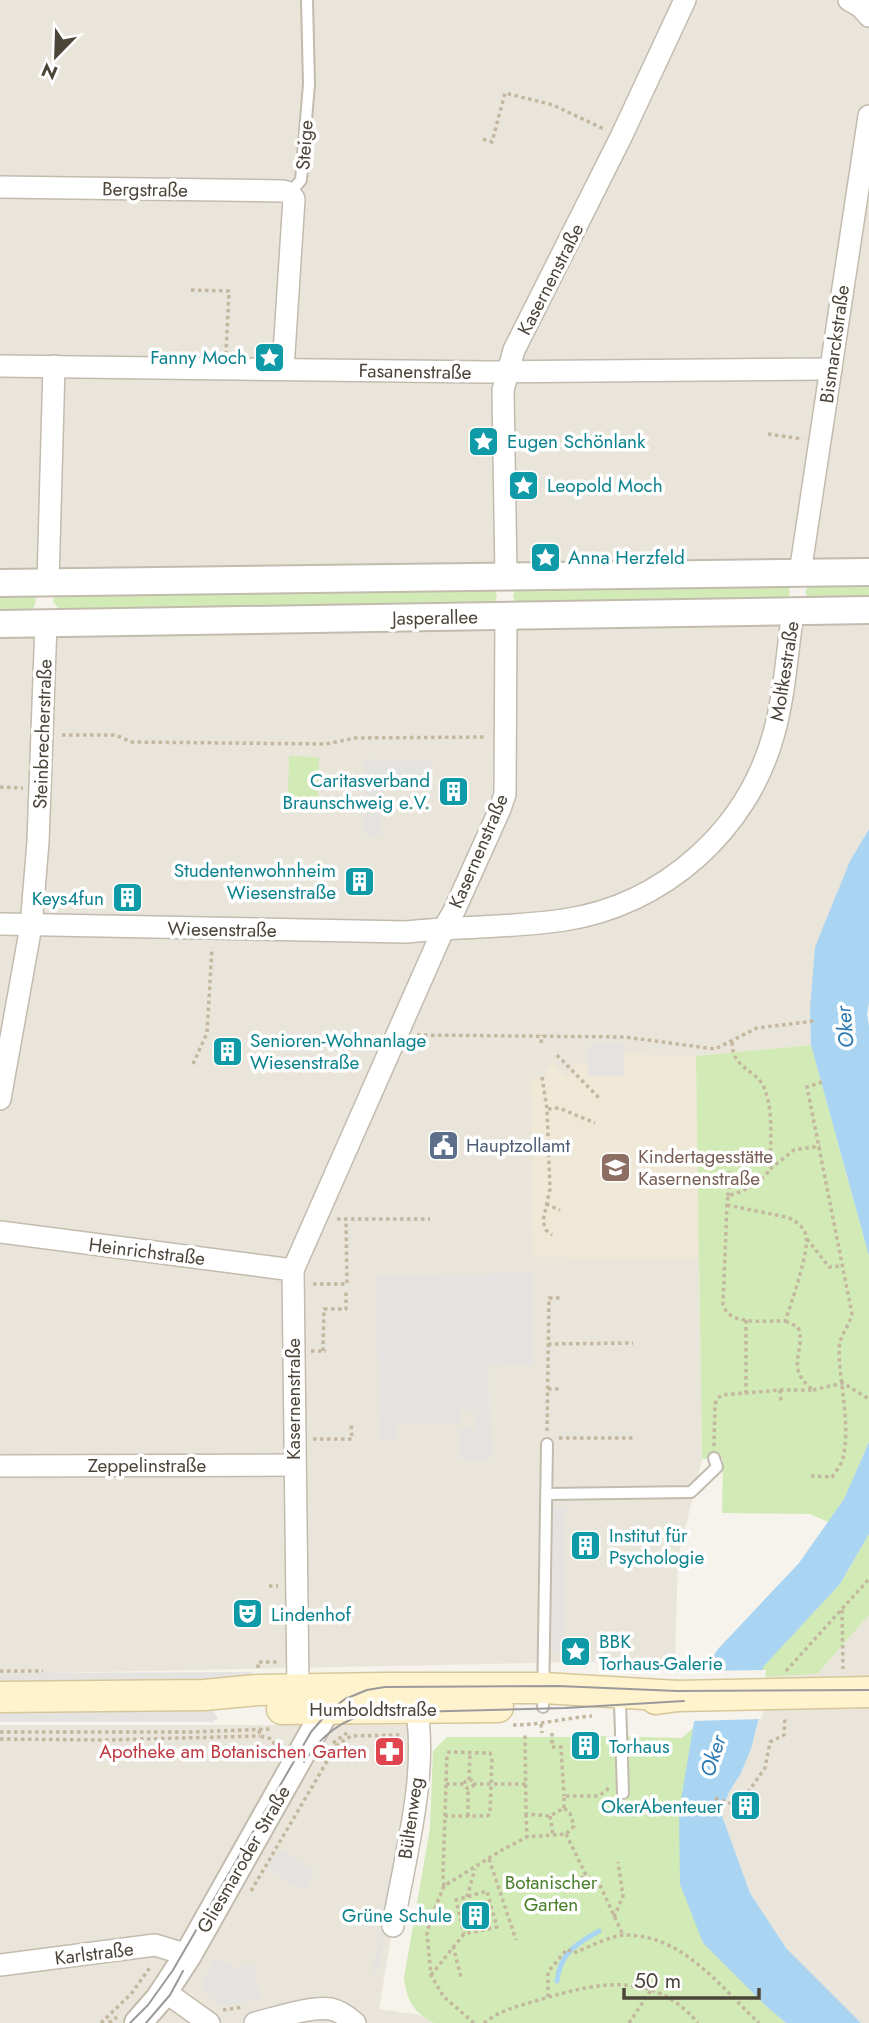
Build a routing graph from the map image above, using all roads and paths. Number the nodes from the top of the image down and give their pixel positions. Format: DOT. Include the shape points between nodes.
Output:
graph roads {
  1 [pos="307,0"];
  2 [pos="685,0"];
  3 [pos="849,0"];
  4 [pos="869,16"];
  5 [pos="494,102"];
  6 [pos="502,104"];
  7 [pos="869,116"];
  8 [pos="621,137"];
  9 [pos="484,139"];
  10 [pos="0,187"];
  11 [pos="290,193"];
  12 [pos="191,290"];
  13 [pos="226,355"];
  14 [pos="0,366"];
  15 [pos="54,366"];
  16 [pos="283,369"];
  17 [pos="831,369"];
  18 [pos="508,372"];
  19 [pos="768,434"];
  20 [pos="805,439"];
  21 [pos="869,572"];
  22 [pos="800,573"];
  23 [pos="506,576"];
  24 [pos="48,582"];
  25 [pos="0,583"];
  26 [pos="869,610"];
  27 [pos="793,612"];
  28 [pos="506,616"];
  29 [pos="46,623"];
  30 [pos="0,624"];
  31 [pos="42,735"];
  32 [pos="506,737"];
  33 [pos="0,787"];
  34 [pos="25,788"];
  35 [pos="0,924"];
  36 [pos="31,926"];
  37 [pos="214,928"];
  38 [pos="444,928"];
  39 [pos="814,1021"];
  40 [pos="412,1034"];
  41 [pos="542,1035"];
  42 [pos="732,1042"];
  43 [pos="541,1043"];
  44 [pos="557,1055"];
  45 [pos="193,1064"];
  46 [pos="542,1077"];
  47 [pos="822,1082"];
  48 [pos="0,1099"];
  49 [pos="601,1100"];
  50 [pos="547,1109"];
  51 [pos="595,1123"];
  52 [pos="820,1146"];
  53 [pos="729,1168"];
  54 [pos="770,1168"];
  55 [pos="728,1196"];
  56 [pos="545,1204"];
  57 [pos="727,1205"];
  58 [pos="560,1210"];
  59 [pos="430,1219"];
  60 [pos="0,1232"];
  61 [pos="552,1235"];
  62 [pos="807,1239"];
  63 [pos="843,1266"];
  64 [pos="293,1277"];
  65 [pos="346,1292"];
  66 [pos="560,1298"];
  67 [pos="746,1320"];
  68 [pos="785,1321"];
  69 [pos="633,1343"];
  70 [pos="548,1344"];
  71 [pos="326,1350"];
  72 [pos="843,1383"];
  73 [pos="548,1389"];
  74 [pos="560,1389"];
  75 [pos="780,1390"];
  76 [pos="813,1390"];
  77 [pos="746,1393"];
  78 [pos="869,1399"];
  79 [pos="781,1402"];
  80 [pos="351,1424"];
  81 [pos="572,1438"];
  82 [pos="634,1438"];
  83 [pos="307,1440"];
  84 [pos="547,1444"];
  85 [pos="714,1458"];
  86 [pos="294,1465"];
  87 [pos="0,1466"];
  88 [pos="811,1476"];
  89 [pos="547,1493"];
  90 [pos="869,1579"];
  91 [pos="269,1586"];
  92 [pos="278,1586"];
  93 [pos="842,1608"];
  94 [pos="279,1662"];
  95 [pos="258,1670"];
  96 [pos="843,1676"];
  97 [pos="869,1692"];
  98 [pos="782,1695"];
  99 [pos="677,1696"];
  100 [pos="0,1697"];
  101 [pos="315,1699"];
  102 [pos="620,1702"];
  103 [pos="413,1711"];
  104 [pos="545,1715"];
  105 [pos="269,1729"];
  106 [pos="0,1732"];
  107 [pos="524,1734"];
  108 [pos="260,1736"];
  109 [pos="0,1739"];
  110 [pos="272,1739"];
  111 [pos="282,1743"];
  112 [pos="470,1753"];
  113 [pos="469,1780"];
  114 [pos="446,1784"];
  115 [pos="464,1784"];
  116 [pos="473,1784"];
  117 [pos="491,1784"];
  118 [pos="526,1784"];
  119 [pos="468,1789"];
  120 [pos="623,1790"];
  121 [pos="564,1796"];
  122 [pos="715,1798"];
  123 [pos="564,1808"];
  124 [pos="526,1814"];
  125 [pos="445,1816"];
  126 [pos="468,1816"];
  127 [pos="550,1816"];
  128 [pos="566,1834"];
  129 [pos="553,1835"];
  130 [pos="527,1837"];
  131 [pos="489,1859"];
  132 [pos="618,1863"];
  133 [pos="475,1868"];
  134 [pos="586,1875"];
  135 [pos="581,1879"];
  136 [pos="576,1883"];
  137 [pos="444,1886"];
  138 [pos="581,1890"];
  139 [pos="467,1897"];
  140 [pos="246,1900"];
  141 [pos="614,1917"];
  142 [pos="393,1926"];
  143 [pos="464,1934"];
  144 [pos="623,1935"];
  145 [pos="516,1940"];
  146 [pos="453,1946"];
  147 [pos="188,1955"];
  148 [pos="0,1965"];
  149 [pos="151,1966"];
  150 [pos="431,1975"];
  151 [pos="461,1976"];
  152 [pos="651,1990"];
  153 [pos="164,1991"];
  154 [pos="548,1997"];
  155 [pos="211,2014"];
  156 [pos="251,2015"];
  157 [pos="101,2023"];
  158 [pos="138,2023"];
  159 [pos="355,2023"];
  160 [pos="474,2023"];
  161 [pos="484,2023"];
  162 [pos="629,2023"];
  163 [pos="698,2023"];
  164 [pos="759,2023"];
  1 -- 11 [label="lane, Steige" via="309,84 301,180"];
  2 -- 8 [label="street, Kasernenstraße"];
  3 -- 4 [label="street"];
  5 -- 6 [label="path"];
  6 -- 8 [label="path" via="505,93 553,104"];
  6 -- 9 [label="path" via="492,142"];
  7 -- 17 [label="street, Bismarckstraße"];
  8 -- 18 [label="street, Kasernenstraße" via="514,350"];
  10 -- 11 [label="street, Bergstraße"];
  11 -- 16 [label="street, Steige" via="294,199"];
  12 -- 13 [label="path" via="229,290"];
  14 -- 15 [label="street, Fasanenstraße"];
  15 -- 16 [label="street, Fasanenstraße"];
  15 -- 24 [label="street, Steinbrecherstraße"];
  16 -- 18 [label="street, Fasanenstraße"];
  17 -- 18 [label="street, Fasanenstraße"];
  17 -- 22 [label="street, Bismarckstraße"];
  18 -- 23 [label="street, Kasernenstraße" via="503,390"];
  19 -- 20 [label="path"];
  21 -- 22 [label="street, Jasperallee"];
  22 -- 23 [label="street, Jasperallee"];
  22 -- 27 [label="street"];
  23 -- 24 [label="street, Jasperallee"];
  23 -- 28 [label="street, Kasernenstraße"];
  24 -- 25 [label="street, Jasperallee"];
  24 -- 29 [label="street, Steinbrecherstraße"];
  26 -- 27 [label="street, Jasperallee"];
  27 -- 28 [label="street, Jasperallee"];
  27 -- 38 [label="street, Moltkestraße" via="774,735 753,787 718,838 662,885 618,906 560,920"];
  28 -- 29 [label="street, Jasperallee"];
  28 -- 32 [label="street, Kasernenstraße"];
  29 -- 30 [label="street, Jasperallee"];
  29 -- 31 [label="street, Steinbrecherstraße"];
  31 -- 32 [label="path" via="115,735 132,742 312,744 355,738"];
  31 -- 36 [label="street, Steinbrecherstraße"];
  32 -- 38 [label="street, Kasernenstraße" via="506,783 500,809"];
  33 -- 34 [label="path"];
  35 -- 36 [label="street, Wiesenstraße"];
  36 -- 37 [label="street, Wiesenstraße"];
  36 -- 48 [label="street, Steinbrecherstraße"];
  37 -- 38 [label="street, Wiesenstraße" via="406,932"];
  37 -- 45 [label="path" via="207,1033"];
  38 -- 64 [label="street, Kasernenstraße"];
  39 -- 42 [label="path" via="757,1028"];
  40 -- 41 [label="path"];
  41 -- 42 [label="path" via="625,1037 715,1049"];
  41 -- 43 [label="path"];
  42 -- 54 [label="path" via="737,1061 765,1089"];
  44 -- 49 [label="path"];
  46 -- 50 [label="path"];
  47 -- 52 [label="path" via="807,1087"];
  50 -- 51 [label="path" via="559,1108"];
  50 -- 56 [label="path" via="550,1189"];
  52 -- 54 [label="path" via="794,1150"];
  52 -- 63 [label="path"];
  53 -- 55 [label="path"];
  54 -- 55 [label="path" via="747,1189"];
  55 -- 57 [label="path"];
  56 -- 58 [label="path"];
  56 -- 61 [label="path" via="543,1221"];
  57 -- 62 [label="path" via="794,1220"];
  57 -- 67 [label="path" via="723,1305 733,1318"];
  59 -- 64 [label="path" via="346,1219 347,1284"];
  60 -- 64 [label="street, Heinrichstraße"];
  62 -- 63 [label="path" via="829,1267"];
  62 -- 68 [label="path"];
  63 -- 72 [label="path" via="852,1314 840,1339"];
  64 -- 86 [label="street, Kasernenstraße"];
  65 -- 71 [label="path" via="346,1309 324,1310"];
  66 -- 70 [label="path" via="549,1297"];
  67 -- 68 [label="path"];
  67 -- 77 [label="path"];
  68 -- 76 [label="path" via="798,1327 796,1361 805,1384"];
  69 -- 70 [label="path"];
  70 -- 73 [label="path"];
  72 -- 76 [label="path"];
  72 -- 78 [label="path"];
  72 -- 88 [label="path" via="843,1459 832,1476"];
  73 -- 74 [label="path"];
  73 -- 84 [label="path"];
  75 -- 76 [label="path"];
  75 -- 77 [label="path"];
  75 -- 79 [label="path"];
  77 -- 85 [label="path" via="717,1399"];
  80 -- 83 [label="path" via="352,1439"];
  81 -- 82 [label="path"];
  84 -- 89 [label="lane"];
  85 -- 89 [label="lane" via="718,1467 691,1492"];
  86 -- 87 [label="street, Zeppelinstraße"];
  86 -- 101 [label="street, Kasernenstraße"];
  89 -- 104 [label="lane"];
  90 -- 93 [label="path"];
  91 -- 92 [label="path"];
  93 -- 96 [label="path"];
  93 -- 98 [label="path"];
  94 -- 95 [label="path" via="258,1662"];
  97 -- 98 [label="main road, Humboldtstraße"];
  98 -- 99 [label="main road, Humboldtstraße"];
  98 -- 122 [label="path" via="784,1735 770,1742 765,1768 740,1808"];
  99 -- 102 [label="main road, Humboldtstraße"];
  99 -- 104 [label="main road, Humboldtstraße"];
  100 -- 101 [label="main road, Humboldtstraße" via="204,1695 258,1690"];
  101 -- 103 [label="main road, Humboldtstraße"];
  101 -- 147 [label="street, Gliesmaroder Straße"];
  102 -- 104 [label="main road, Humboldtstraße"];
  102 -- 120 [label="lane"];
  103 -- 104 [label="main road, Humboldtstraße"];
  103 -- 140 [label="path" via="334,1745"];
  103 -- 142 [label="street, Bültenweg" via="416,1787"];
  104 -- 121 [label="path" via="552,1747 561,1747"];
  105 -- 106 [label="path"];
  107 -- 118 [label="path"];
  108 -- 109 [label="path"];
  110 -- 111 [label="path"];
  112 -- 113 [label="path"];
  112 -- 114 [label="path" via="449,1752"];
  112 -- 117 [label="path" via="490,1753"];
  113 -- 115 [label="path"];
  113 -- 116 [label="path"];
  114 -- 115 [label="path"];
  114 -- 125 [label="path"];
  115 -- 119 [label="path"];
  116 -- 117 [label="path"];
  116 -- 119 [label="path"];
  117 -- 118 [label="path"];
  117 -- 126 [label="path" via="490,1814"];
  118 -- 124 [label="path"];
  119 -- 126 [label="path"];
  120 -- 121 [label="path" via="607,1788 598,1796"];
  121 -- 123 [label="path"];
  123 -- 127 [label="path"];
  123 -- 128 [label="path" via="574,1826"];
  124 -- 127 [label="path"];
  124 -- 130 [label="path"];
  125 -- 126 [label="path"];
  125 -- 137 [label="path"];
  127 -- 129 [label="path"];
  128 -- 129 [label="path"];
  128 -- 134 [label="path"];
  129 -- 130 [label="path"];
  130 -- 131 [label="path"];
  131 -- 133 [label="path"];
  131 -- 145 [label="path"];
  132 -- 141 [label="path" via="623,1896"];
  133 -- 137 [label="path"];
  133 -- 139 [label="path"];
  134 -- 135 [label="path"];
  134 -- 141 [label="path" via="600,1885"];
  135 -- 136 [label="path"];
  135 -- 138 [label="path"];
  137 -- 150 [label="path" via="427,1934"];
  139 -- 143 [label="path" via="456,1900"];
  139 -- 143 [label="path" via="487,1891 497,1927"];
  141 -- 144 [label="path"];
  143 -- 146 [label="path"];
  144 -- 154 [label="path" via="573,1953 567,1949 548,1972"];
  144 -- 164 [label="path" via="658,1940 682,1952 709,1972"];
  146 -- 150 [label="path"];
  146 -- 151 [label="path"];
  147 -- 148 [label="street, Karlstraße" via="155,1945"];
  147 -- 153 [label="street, Gliesmaroder Straße"];
  149 -- 157 [label="path"];
  150 -- 160 [label="path" via="443,1996"];
  152 -- 154 [label="path" via="631,1984 601,1984"];
  152 -- 162 [label="path"];
  152 -- 163 [label="path" via="669,1997"];
  153 -- 155 [label="street"];
  153 -- 158 [label="street, Gliesmaroder Straße"];
  154 -- 161 [label="path" via="495,2014"];
  155 -- 156 [label="path" via="222,2010"];
  156 -- 159 [label="street" via="331,2009"];
}
